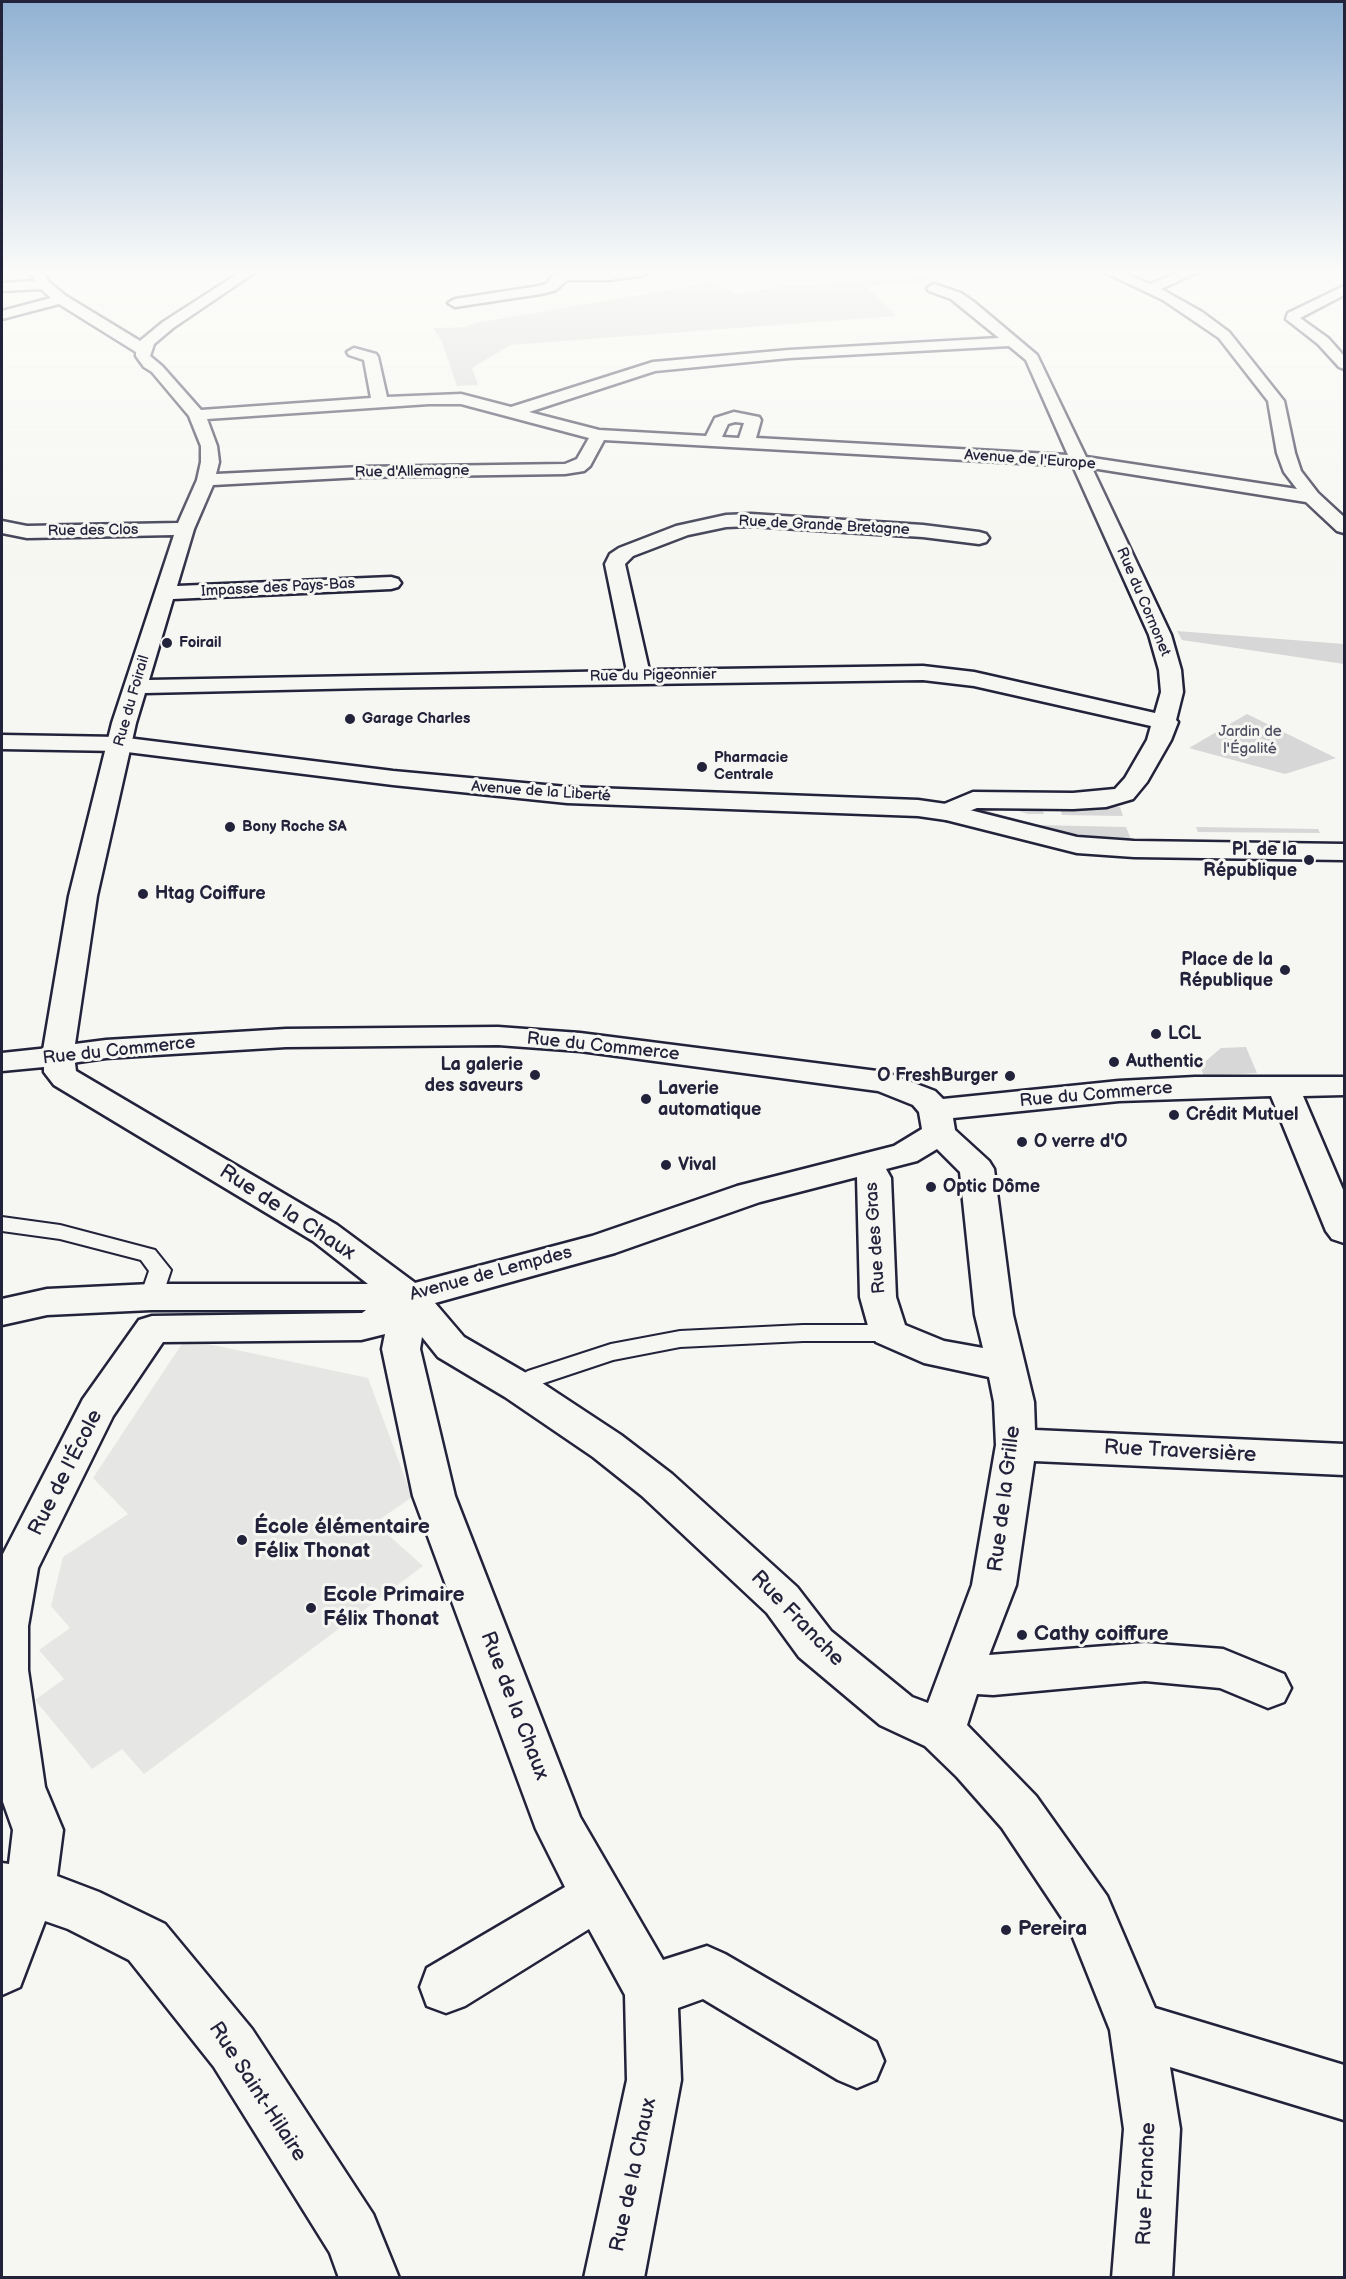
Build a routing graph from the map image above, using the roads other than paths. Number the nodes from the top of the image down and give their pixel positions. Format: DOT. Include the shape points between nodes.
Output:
graph roads {
  1 [pos="164,377"];
  2 [pos="375,377"];
  3 [pos="621,377"];
  4 [pos="1041,377"];
  5 [pos="1258,377"];
  6 [pos="380,403"];
  7 [pos="513,412"];
  8 [pos="197,415"];
  9 [pos="712,441"];
  10 [pos="596,443"];
  11 [pos="746,443"];
  12 [pos="1078,461"];
  13 [pos="206,480"];
  14 [pos="1312,497"];
  15 [pos="2,527"];
  16 [pos="1344,527"];
  17 [pos="185,529"];
  18 [pos="979,538"];
  19 [pos="391,583"];
  20 [pos="165,593"];
  21 [pos="639,677"];
  22 [pos="135,687"];
  23 [pos="1166,722"];
  24 [pos="2,742"];
  25 [pos="119,744"];
  26 [pos="946,812"];
  27 [pos="1344,852"];
  28 [pos="58,1056"];
  29 [pos="2,1062"];
  30 [pos="1283,1086"];
  31 [pos="1344,1086"];
  32 [pos="937,1121"];
  33 [pos="867,1165"];
  34 [pos="2,1224"];
  35 [pos="1344,1231"];
  36 [pos="409,1297"];
  37 [pos="2,1312"];
  38 [pos="151,1313"];
  39 [pos="889,1334"];
  40 [pos="1005,1366"];
  41 [pos="519,1387"];
  42 [pos="1016,1445"];
  43 [pos="1344,1459"];
  44 [pos="9,1569"];
  45 [pos="960,1673"];
  46 [pos="1268,1688"];
  47 [pos="942,1731"];
  48 [pos="16,1889"];
  49 [pos="598,1895"];
  50 [pos="2,1969"];
  51 [pos="446,1987"];
  52 [pos="651,1990"];
  53 [pos="1137,2030"];
  54 [pos="857,2061"];
  55 [pos="1344,2092"];
  56 [pos="369,2277"];
  57 [pos="614,2277"];
  58 [pos="1142,2277"];
  1 -- 8 [label="street, Rue du Foirail"];
  2 -- 6 [label="street"];
  3 -- 7 [label="street"];
  4 -- 12 [label="street, Rue du Cornonet"];
  5 -- 14 [label="street" via="1276,401 1293,472"];
  6 -- 7 [label="street, Avenue de l'Europe" via="461,399"];
  6 -- 8 [label="street, Avenue de l'Europe"];
  7 -- 10 [label="street, Avenue de l'Europe"];
  8 -- 13 [label="street, Rue du Foirail" via="209,446"];
  9 -- 10 [label="street, Avenue de l'Europe"];
  9 -- 11 [label="street, Avenue de l'Europe"];
  9 -- 11 [label="street" via="722,421 734,417 753,420"];
  10 -- 13 [label="street, Rue d'Allemagne" via="578,467 565,470 361,472"];
  11 -- 12 [label="street, Avenue de l'Europe"];
  12 -- 14 [label="street, Avenue de l'Europe"];
  12 -- 23 [label="street, Rue du Cornonet" via="1165,648 1172,692"];
  13 -- 17 [label="street, Rue du Foirail"];
  14 -- 16 [label="street"];
  15 -- 17 [label="street, Rue des Clos" via="27,532"];
  17 -- 20 [label="street, Rue du Foirail"];
  18 -- 21 [label="street, Rue de Grande Bretagne" via="751,520 701,525 626,552 615,564"];
  19 -- 20 [label="street, Impasse des Pays-Bas"];
  20 -- 22 [label="street, Rue du Foirail"];
  21 -- 22 [label="street, Rue du Pigeonnier"];
  21 -- 23 [label="street, Rue du Pigeonnier" via="940,674"];
  22 -- 25 [label="street, Rue du Foirail"];
  23 -- 26 [label="street, Rue du Cornonet" via="1135,782 1124,794 1106,800 973,800"];
  24 -- 25 [label="street, Avenue de la Liberté"];
  25 -- 26 [label="street, Avenue de la Liberté" via="556,794"];
  25 -- 28 [label="street, Rue du Foirail" via="83,896"];
  26 -- 27 [label="street, Avenue de la Liberté" via="1077,845"];
  28 -- 29 [label="street, Rue du Commerce"];
  28 -- 32 [label="street, Rue du Commerce" via="106,1049 286,1038 498,1036 580,1042 885,1082 924,1098"];
  28 -- 36 [label="street, Rue de la Chaux" via="65,1078 326,1233"];
  30 -- 31 [label="street, Rue du Commerce"];
  30 -- 32 [label="street, Rue du Commerce" via="1119,1091"];
  30 -- 35 [label="street"];
  32 -- 33 [label="street, Avenue de Lempdes" via="905,1154"];
  32 -- 40 [label="street, Rue de la Grille" via="977,1169 994,1315"];
  33 -- 36 [label="street, Avenue de Lempdes" via="749,1194 602,1245"];
  33 -- 39 [label="street, Rue des Gras" via="874,1178 878,1297"];
  34 -- 38 [label="lane" via="60,1232 148,1255 160,1270"];
  36 -- 38 [label="street" via="374,1324 361,1327"];
  36 -- 41 [label="street, Rue Franche" via="451,1347"];
  36 -- 49 [label="street, Rue de la Chaux" via="401,1349 434,1496 560,1829"];
  37 -- 38 [label="street" via="47,1302"];
  38 -- 44 [label="street, Rue de l'École"];
  39 -- 40 [label="street" via="937,1353"];
  39 -- 41 [label="lane" via="803,1333 680,1339 611,1352 536,1377"];
  40 -- 42 [label="street, Rue de la Grille" via="1014,1402"];
  41 -- 47 [label="street, Rue Franche" via="657,1485 782,1600 815,1644 896,1711"];
  42 -- 43 [label="street, Rue Traversière"];
  42 -- 45 [label="street, Rue de la Grille" via="994,1585"];
  44 -- 48 [label="street, Rue de l'École" via="5,1670 21,1787 38,1830"];
  45 -- 46 [label="street" via="993,1675 1145,1662 1223,1669"];
  45 -- 47 [label="street, Rue de la Grille"];
  47 -- 53 [label="street, Rue Franche" via="1019,1812 1089,1914"];
  48 -- 50 [label="street"];
  48 -- 56 [label="street, Rue Saint-Hilaire" via="81,1909 147,1942 233,2048 352,2235"];
  49 -- 51 [label="street"];
  49 -- 52 [label="street, Rue de la Chaux"];
  52 -- 54 [label="street" via="707,1971"];
  52 -- 57 [label="street, Rue de la Chaux" via="654,2080"];
  53 -- 55 [label="street"];
  53 -- 58 [label="street, Rue Franche" via="1152,2129"];
}
